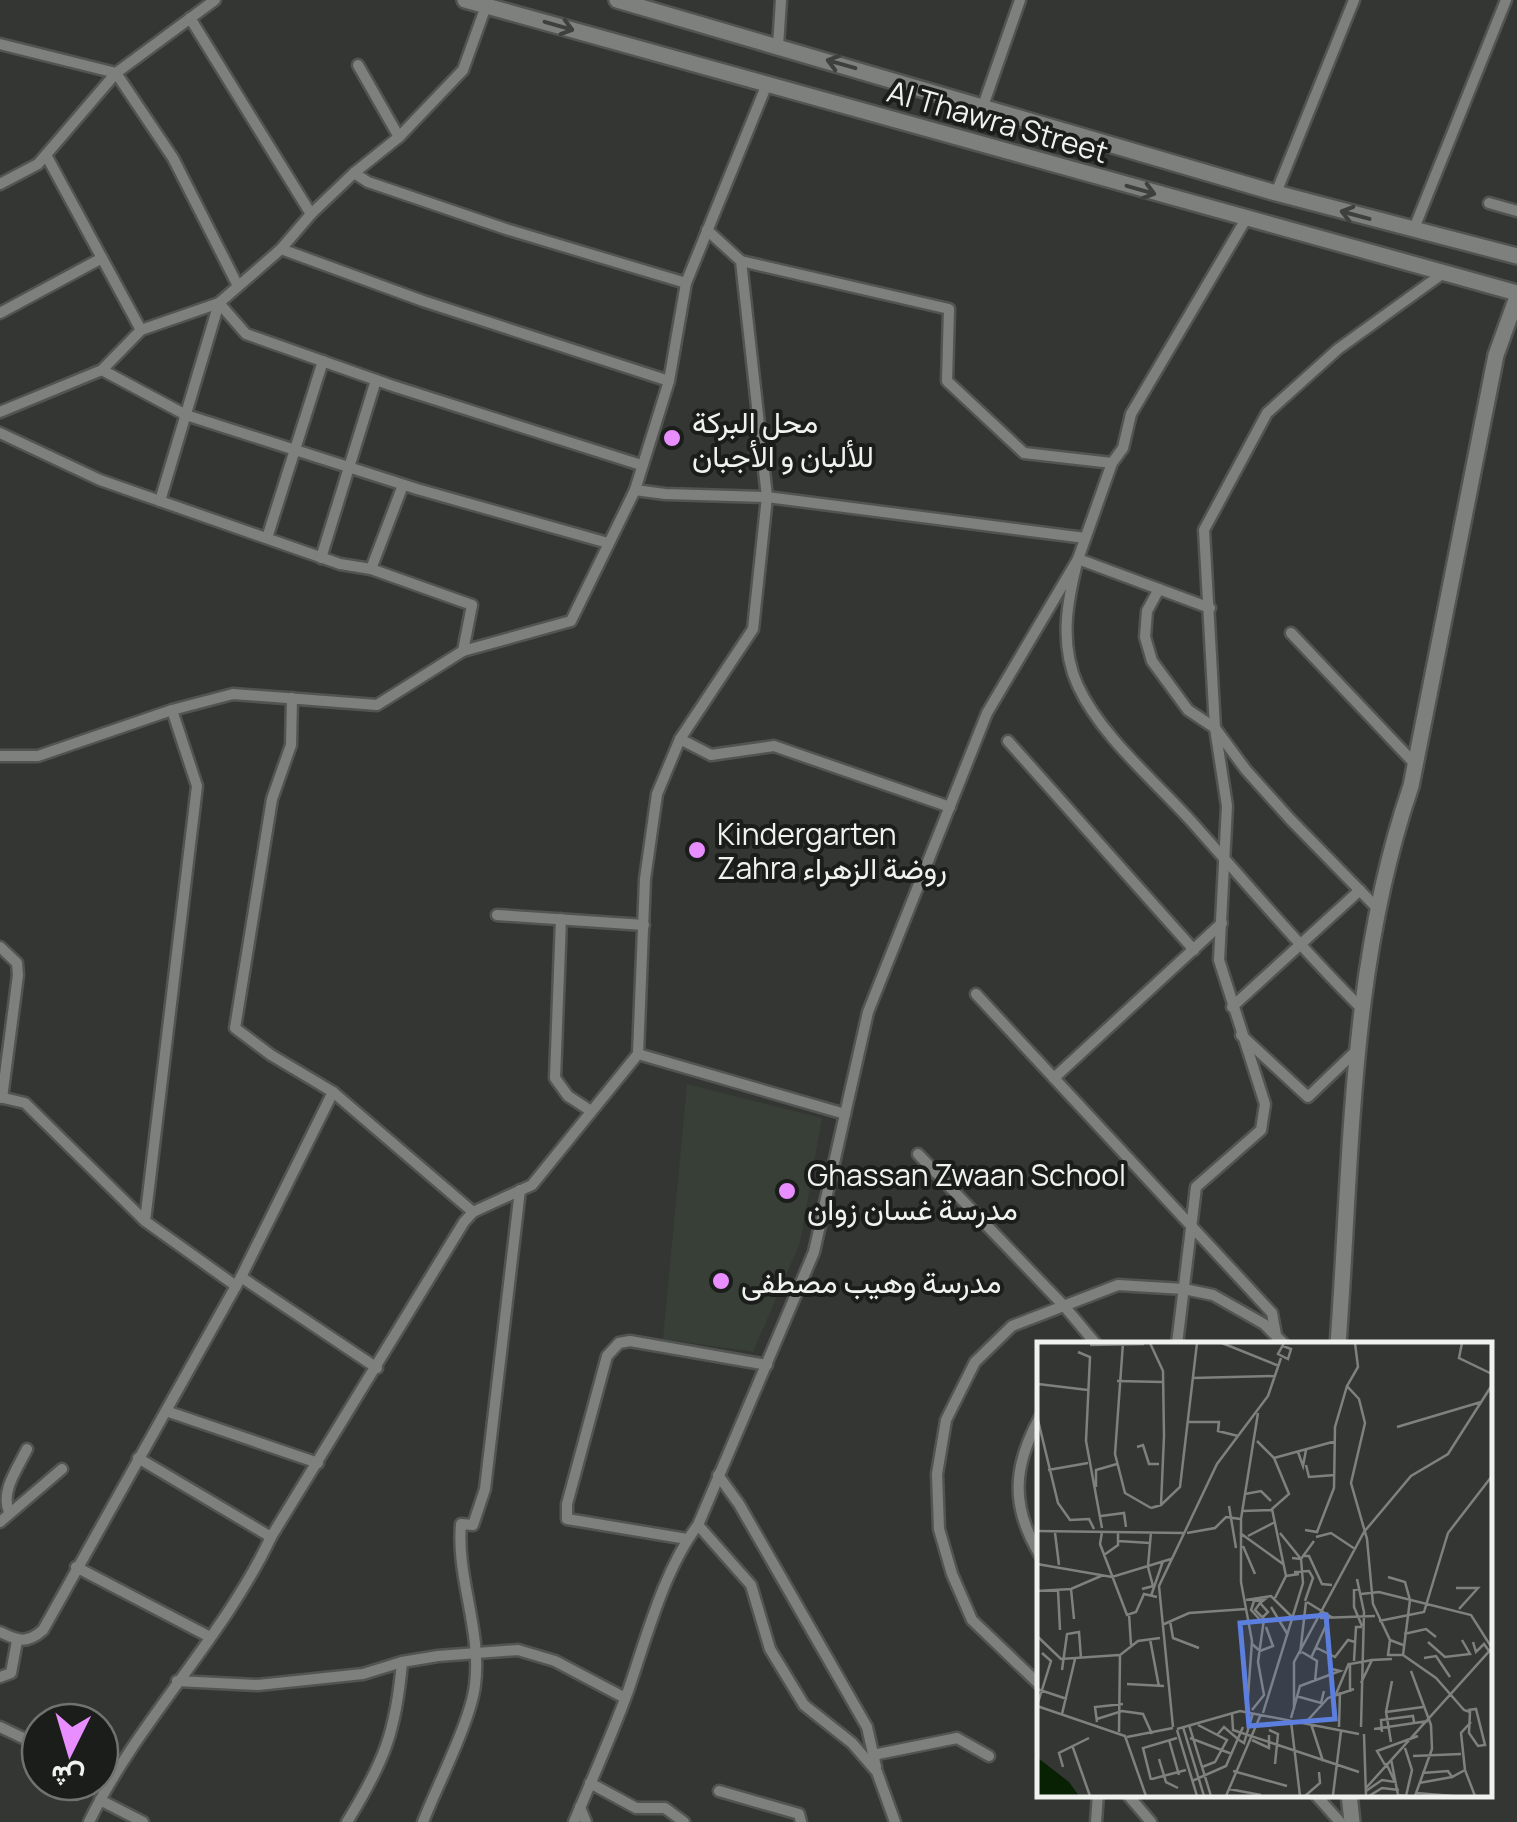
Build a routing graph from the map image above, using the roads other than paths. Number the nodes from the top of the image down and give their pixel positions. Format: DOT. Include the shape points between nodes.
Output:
graph roads {
  1 [pos="215,0"];
  2 [pos="465,0"];
  3 [pos="617,0"];
  4 [pos="781,0"];
  5 [pos="1020,0"];
  6 [pos="1354,0"];
  7 [pos="1506,0"];
  8 [pos="486,6"];
  9 [pos="190,18"];
  10 [pos="0,44"];
  11 [pos="778,46"];
  12 [pos="358,65"];
  13 [pos="116,73"];
  14 [pos="767,84"];
  15 [pos="983,106"];
  16 [pos="399,137"];
  17 [pos="46,155"];
  18 [pos="354,174"];
  19 [pos="0,184"];
  20 [pos="1276,194"];
  21 [pos="1489,203"];
  22 [pos="1517,211"];
  23 [pos="311,214"];
  24 [pos="1246,219"];
  25 [pos="707,230"];
  26 [pos="1412,231"];
  27 [pos="281,249"];
  28 [pos="1517,256"];
  29 [pos="102,258"];
  30 [pos="741,262"];
  31 [pos="1442,274"];
  32 [pos="686,283"];
  33 [pos="238,286"];
  34 [pos="1517,295"];
  35 [pos="218,303"];
  36 [pos="0,314"];
  37 [pos="141,330"];
  38 [pos="322,361"];
  39 [pos="102,370"];
  40 [pos="376,380"];
  41 [pos="668,382"];
  42 [pos="0,412"];
  43 [pos="186,415"];
  44 [pos="0,433"];
  45 [pos="294,449"];
  46 [pos="1112,463"];
  47 [pos="641,465"];
  48 [pos="348,467"];
  49 [pos="403,484"];
  50 [pos="635,490"];
  51 [pos="767,497"];
  52 [pos="160,501"];
  53 [pos="267,538"];
  54 [pos="1085,538"];
  55 [pos="608,543"];
  56 [pos="321,558"];
  57 [pos="1078,559"];
  58 [pos="371,569"];
  59 [pos="1159,589"];
  60 [pos="1210,608"];
  61 [pos="1291,633"];
  62 [pos="463,652"];
  63 [pos="292,698"];
  64 [pos="172,710"];
  65 [pos="1215,728"];
  66 [pos="680,738"];
  67 [pos="1008,741"];
  68 [pos="0,756"];
  69 [pos="1415,764"];
  70 [pos="950,807"];
  71 [pos="1225,863"];
  72 [pos="1360,890"];
  73 [pos="1376,907"];
  74 [pos="497,915"];
  75 [pos="562,919"];
  76 [pos="1222,922"];
  77 [pos="644,925"];
  78 [pos="0,946"];
  79 [pos="1299,946"];
  80 [pos="1194,950"];
  81 [pos="976,994"];
  82 [pos="1232,1007"];
  83 [pos="1362,1008"];
  84 [pos="1240,1035"];
  85 [pos="1358,1049"];
  86 [pos="638,1054"];
  87 [pos="1054,1078"];
  88 [pos="333,1092"];
  89 [pos="1,1098"];
  90 [pos="591,1111"];
  91 [pos="845,1114"];
  92 [pos="918,1154"];
  93 [pos="520,1190"];
  94 [pos="473,1212"];
  95 [pos="144,1221"];
  96 [pos="1192,1228"];
  97 [pos="238,1281"];
  98 [pos="1184,1289"];
  99 [pos="1065,1307"];
  100 [pos="1280,1340"];
  101 [pos="1094,1342"];
  102 [pos="1178,1342"];
  103 [pos="1338,1342"];
  104 [pos="767,1366"];
  105 [pos="377,1368"];
  106 [pos="166,1411"];
  107 [pos="1037,1424"];
  108 [pos="28,1449"];
  109 [pos="138,1458"];
  110 [pos="318,1463"];
  111 [pos="62,1469"];
  112 [pos="718,1475"];
  113 [pos="9,1512"];
  114 [pos="0,1522"];
  115 [pos="698,1525"];
  116 [pos="271,1538"];
  117 [pos="687,1539"];
  118 [pos="1037,1548"];
  119 [pos="76,1567"];
  120 [pos="0,1632"];
  121 [pos="210,1636"];
  122 [pos="17,1641"];
  123 [pos="474,1651"];
  124 [pos="402,1662"];
  125 [pos="0,1677"];
  126 [pos="177,1681"];
  127 [pos="1037,1682"];
  128 [pos="625,1698"];
  129 [pos="873,1755"];
  130 [pos="989,1756"];
  131 [pos="120,1769"];
  132 [pos="877,1772"];
  133 [pos="590,1783"];
  134 [pos="719,1791"];
  135 [pos="1098,1797"];
  136 [pos="1130,1797"];
  137 [pos="1317,1797"];
  138 [pos="1349,1797"];
  139 [pos="104,1802"];
  140 [pos="580,1807"];
  141 [pos="1333,1820"];
  142 [pos="143,1822"];
  143 [pos="348,1822"];
  144 [pos="423,1822"];
  145 [pos="574,1822"];
  146 [pos="586,1822"];
  147 [pos="684,1822"];
  148 [pos="801,1822"];
  149 [pos="895,1822"];
  150 [pos="1096,1822"];
  151 [pos="1151,1822"];
  152 [pos="1352,1822"];
  1 -- 9 [label="street"];
  2 -- 8 [label="main road, Al Thawra Street"];
  3 -- 11 [label="main road, Al Thawra Street"];
  4 -- 11 [label="street"];
  5 -- 15 [label="street"];
  6 -- 20 [label="street"];
  7 -- 26 [label="street"];
  8 -- 14 [label="main road, Al Thawra Street, one-way"];
  8 -- 16 [label="street" via="462,70"];
  9 -- 13 [label="street"];
  9 -- 23 [label="street"];
  10 -- 13 [label="street"];
  15 -- 11 [label="main road, Al Thawra Street, one-way"];
  12 -- 16 [label="street"];
  13 -- 17 [label="street"];
  13 -- 33 [label="street" via="173,158"];
  14 -- 24 [label="main road, Al Thawra Street, one-way"];
  14 -- 25 [label="street"];
  15 -- 20 [label="main road, Al Thawra Street"];
  16 -- 18 [label="street"];
  17 -- 19 [label="street"];
  17 -- 29 [label="street"];
  18 -- 23 [label="street"];
  18 -- 32 [label="street"];
  26 -- 20 [label="main road, Al Thawra Street, one-way"];
  21 -- 22 [label="street"];
  23 -- 27 [label="street"];
  24 -- 31 [label="main road, Al Thawra Street"];
  24 -- 46 [label="street" via="1131,414"];
  25 -- 30 [label="street"];
  25 -- 32 [label="street"];
  26 -- 28 [label="main road, Al Thawra Street"];
  27 -- 33 [label="street"];
  27 -- 41 [label="street"];
  29 -- 36 [label="street"];
  29 -- 37 [label="street"];
  30 -- 46 [label="street" via="949,309 947,381 1024,453"];
  30 -- 51 [label="street"];
  31 -- 34 [label="main road, Al Thawra Street"];
  31 -- 60 [label="street" via="1338,349 1267,413 1204,530"];
  32 -- 41 [label="street"];
  33 -- 35 [label="street"];
  34 -- 69 [label="main road" via="1496,355"];
  35 -- 37 [label="street"];
  35 -- 38 [label="street" via="246,334"];
  35 -- 43 [label="street"];
  37 -- 39 [label="street"];
  38 -- 40 [label="street"];
  38 -- 45 [label="street"];
  39 -- 42 [label="street"];
  39 -- 43 [label="street"];
  40 -- 47 [label="street"];
  40 -- 48 [label="street"];
  41 -- 47 [label="street"];
  43 -- 45 [label="street"];
  43 -- 52 [label="street"];
  44 -- 52 [label="street"];
  45 -- 48 [label="street"];
  45 -- 53 [label="street"];
  46 -- 54 [label="street"];
  47 -- 50 [label="street"];
  48 -- 49 [label="street"];
  48 -- 56 [label="street"];
  49 -- 55 [label="street"];
  49 -- 58 [label="street"];
  50 -- 51 [label="street"];
  50 -- 55 [label="street"];
  51 -- 54 [label="street"];
  51 -- 66 [label="street" via="752,629"];
  52 -- 53 [label="street"];
  53 -- 56 [label="street"];
  54 -- 57 [label="street"];
  55 -- 62 [label="street" via="571,621"];
  56 -- 58 [label="street"];
  57 -- 59 [label="street"];
  57 -- 70 [label="street" via="987,713"];
  57 -- 71 [label="street" via="1066,605 1066,642 1078,686 1139,769"];
  58 -- 62 [label="street" via="472,605"];
  59 -- 60 [label="street"];
  59 -- 65 [label="street" via="1147,611 1152,661 1188,710"];
  60 -- 65 [label="street"];
  61 -- 69 [label="street"];
  62 -- 63 [label="street" via="377,705"];
  63 -- 64 [label="street" via="232,694"];
  63 -- 88 [label="street" via="292,745 272,800 235,1028"];
  64 -- 68 [label="street" via="38,756"];
  64 -- 95 [label="street" via="197,786"];
  65 -- 71 [label="street" via="1226,806"];
  65 -- 72 [label="street"];
  66 -- 70 [label="street" via="712,755 774,746"];
  66 -- 77 [label="street" via="657,794"];
  67 -- 80 [label="street"];
  69 -- 73 [label="main road"];
  70 -- 91 [label="street" via="868,1012"];
  71 -- 76 [label="street"];
  71 -- 79 [label="street"];
  72 -- 73 [label="street"];
  72 -- 79 [label="street"];
  73 -- 83 [label="main road"];
  74 -- 75 [label="street"];
  75 -- 77 [label="street"];
  75 -- 90 [label="street" via="555,1078"];
  76 -- 80 [label="street"];
  76 -- 82 [label="street" via="1219,960"];
  77 -- 86 [label="street"];
  78 -- 89 [label="street" via="17,963 18,975"];
  79 -- 82 [label="street"];
  79 -- 83 [label="street"];
  80 -- 87 [label="street"];
  81 -- 87 [label="street"];
  82 -- 84 [label="street"];
  83 -- 85 [label="main road"];
  84 -- 85 [label="street" via="1308,1096"];
  84 -- 96 [label="street" via="1265,1104 1261,1130 1196,1187"];
  85 -- 103 [label="main road"];
  86 -- 90 [label="street"];
  86 -- 91 [label="street"];
  87 -- 96 [label="street"];
  88 -- 94 [label="street"];
  88 -- 97 [label="street"];
  89 -- 95 [label="street" via="25,1102"];
  90 -- 93 [label="street" via="532,1185"];
  91 -- 104 [label="street" via="814,1252"];
  92 -- 99 [label="street"];
  93 -- 94 [label="street"];
  93 -- 123 [label="street" via="485,1490 473,1524 462,1524 458,1552"];
  94 -- 105 [label="street"];
  95 -- 97 [label="street"];
  96 -- 98 [label="street"];
  96 -- 100 [label="street" via="1272,1313"];
  97 -- 105 [label="street"];
  97 -- 106 [label="street"];
  98 -- 99 [label="street" via="1118,1285"];
  98 -- 100 [label="street" via="1213,1295"];
  98 -- 102 [label="street"];
  99 -- 101 [label="street"];
  99 -- 127 [label="street" via="1012,1326 975,1362 946,1420 937,1474 939,1529 972,1620"];
  104 -- 112 [label="street"];
  104 -- 117 [label="street" via="630,1341 606,1356 567,1519"];
  105 -- 110 [label="street"];
  106 -- 109 [label="street"];
  106 -- 110 [label="street"];
  107 -- 118 [label="street" via="1020,1462 1018,1501"];
  108 -- 113 [label="street" via="6,1492"];
  109 -- 116 [label="street"];
  109 -- 119 [label="street"];
  110 -- 116 [label="street"];
  111 -- 113 [label="street"];
  112 -- 115 [label="street"];
  112 -- 129 [label="street" via="867,1728"];
  113 -- 114 [label="street"];
  115 -- 117 [label="street"];
  115 -- 132 [label="street" via="751,1585 770,1650 804,1705"];
  116 -- 121 [label="street" via="250,1583"];
  117 -- 128 [label="street"];
  119 -- 121 [label="street"];
  119 -- 122 [label="street" via="43,1630"];
  120 -- 122 [label="street"];
  121 -- 126 [label="street"];
  122 -- 125 [label="street" via="12,1674"];
  123 -- 124 [label="street"];
  123 -- 128 [label="street" via="518,1650 555,1661"];
  123 -- 144 [label="street" via="475,1686"];
  124 -- 126 [label="street" via="364,1674 258,1685"];
  124 -- 143 [label="street" via="388,1746"];
  126 -- 131 [label="street"];
  128 -- 133 [label="street"];
  129 -- 130 [label="street" via="958,1738"];
  129 -- 132 [label="street"];
  132 -- 149 [label="street"];
  133 -- 140 [label="street"];
  133 -- 147 [label="street" via="636,1808 665,1808"];
  134 -- 148 [label="street" via="799,1814"];
  135 -- 150 [label="street"];
  136 -- 151 [label="street"];
  137 -- 141 [label="street"];
  138 -- 152 [label="main road"];
  139 -- 142 [label="street"];
  140 -- 145 [label="street"];
  140 -- 146 [label="street"];
}
